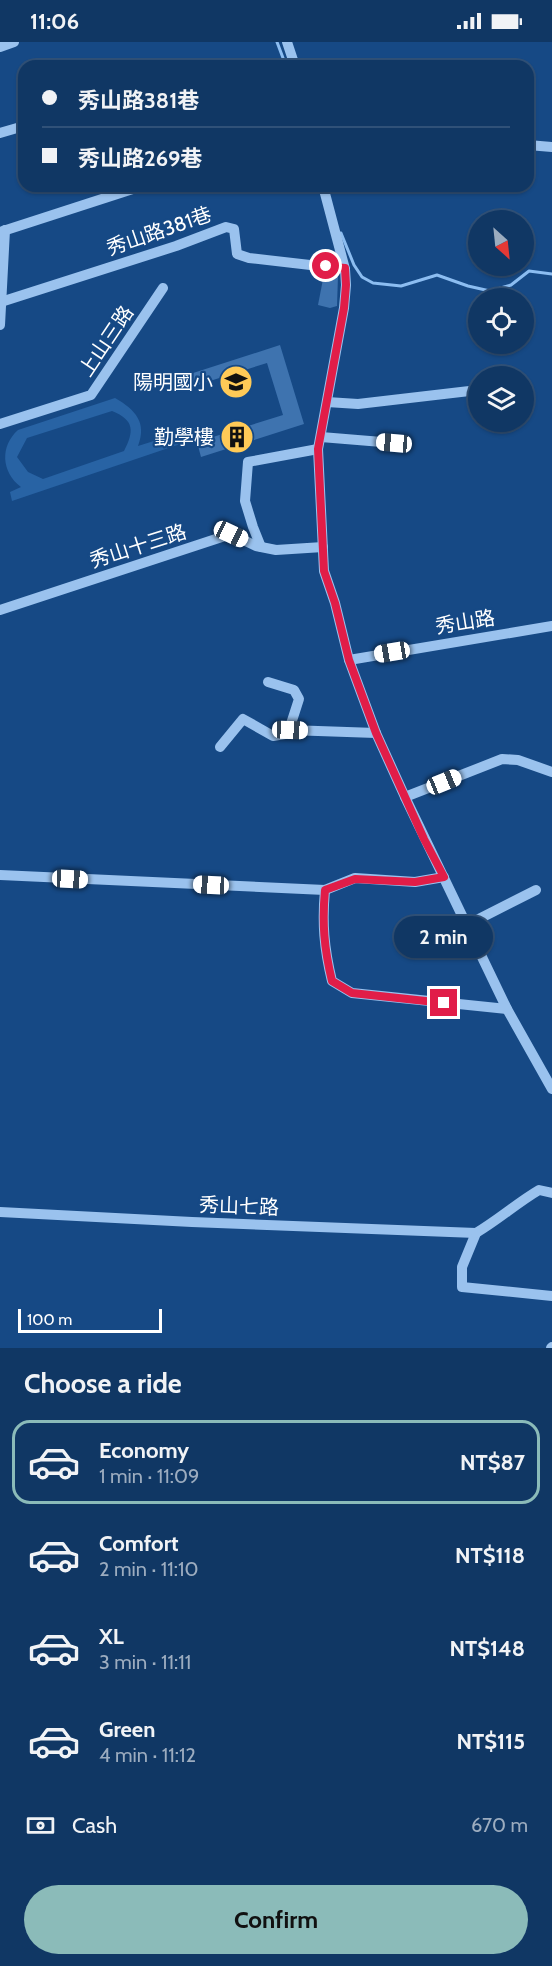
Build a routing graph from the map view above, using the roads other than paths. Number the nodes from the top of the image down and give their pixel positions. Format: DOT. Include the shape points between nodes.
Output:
graph roads {
  1 [pos="14,42"];
  2 [pos="287,42"];
  3 [pos="0,46"];
  4 [pos="293,60"];
  5 [pos="18,128"];
  6 [pos="0,133"];
  7 [pos="534,146"];
  8 [pos="552,147"];
  9 [pos="123,192"];
  10 [pos="325,192"];
  11 [pos="3,231"];
  12 [pos="345,268"];
  13 [pos="163,288"];
  14 [pos="1,297"];
  15 [pos="0,325"];
  16 [pos="468,391"];
  17 [pos="327,402"];
  18 [pos="0,424"];
  19 [pos="321,437"];
  20 [pos="394,443"];
  21 [pos="318,449"];
  22 [pos="323,547"];
  23 [pos="261,548"];
  24 [pos="0,610"];
  25 [pos="552,626"];
  26 [pos="349,660"];
  27 [pos="268,682"];
  28 [pos="290,730"];
  29 [pos="376,733"];
  30 [pos="220,747"];
  31 [pos="552,772"];
  32 [pos="405,797"];
  33 [pos="0,875"];
  34 [pos="444,877"];
  35 [pos="325,890"];
  36 [pos="536,890"];
  37 [pos="467,925"];
  38 [pos="507,1009"];
  39 [pos="552,1089"];
  40 [pos="552,1193"];
  41 [pos="0,1212"];
  42 [pos="476,1233"];
  43 [pos="552,1296"];
  1 -- 3 [label="street"];
  2 -- 4 [label="street"];
  5 -- 6 [label="street"];
  7 -- 8 [label="street"];
  9 -- 11 [label="street"];
  10 -- 12 [label="street"];
  11 -- 14 [label="street"];
  12 -- 14 [label="street, 秀山路381巷" via="237,254 234,229 226,227 176,246"];
  12 -- 17 [label="street" via="344,308"];
  13 -- 18 [label="street, 上山三路" via="91,394"];
  14 -- 15 [label="street"];
  16 -- 17 [label="street" via="358,404"];
  17 -- 19 [label="street"];
  19 -- 20 [label="street"];
  19 -- 21 [label="street"];
  21 -- 22 [label="street"];
  21 -- 23 [label="street" via="248,462 245,501"];
  22 -- 23 [label="street, 秀山十三路"];
  22 -- 26 [label="street" via="324,571"];
  23 -- 24 [label="street, 秀山十三路" via="231,534"];
  25 -- 26 [label="street, 秀山路"];
  26 -- 29 [label="street"];
  27 -- 28 [label="street" via="294,690 299,699"];
  28 -- 29 [label="street"];
  28 -- 30 [label="street" via="273,736 243,719"];
  29 -- 32 [label="street"];
  31 -- 32 [label="street" via="518,760 502,759"];
  32 -- 34 [label="street"];
  33 -- 35 [label="street"];
  34 -- 35 [label="street" via="415,882 355,879"];
  34 -- 37 [label="street"];
  35 -- 38 [label="street" via="322,920 332,981 352,993"];
  36 -- 37 [label="street"];
  37 -- 38 [label="street"];
  38 -- 39 [label="street"];
  40 -- 42 [label="street" via="539,1190"];
  41 -- 42 [label="street, 秀山七路"];
  42 -- 43 [label="street" via="462,1268 462,1287"];
}
